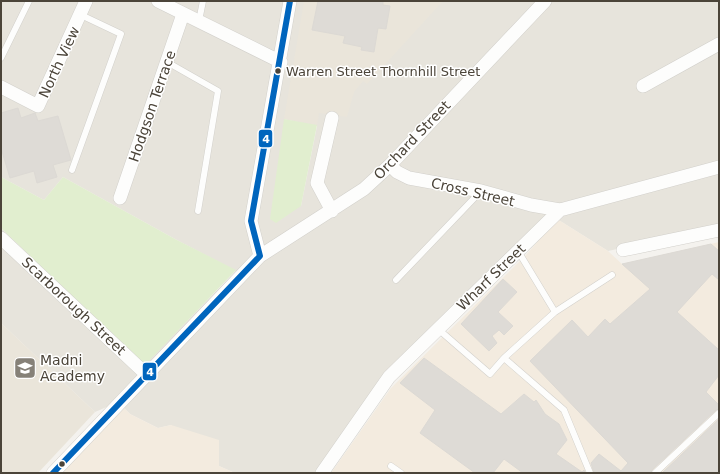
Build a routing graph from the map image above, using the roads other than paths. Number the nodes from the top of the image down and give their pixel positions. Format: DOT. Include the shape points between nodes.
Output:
graph roads {
  1 [pos="29,1"];
  2 [pos="86,1"];
  3 [pos="158,1"];
  4 [pos="203,1"];
  5 [pos="290,1"];
  6 [pos="545,1"];
  7 [pos="184,14"];
  8 [pos="81,15"];
  9 [pos="199,21"];
  10 [pos="719,44"];
  11 [pos="1,58"];
  12 [pos="167,62"];
  13 [pos="280,62"];
  14 [pos="643,86"];
  15 [pos="1,87"];
  16 [pos="332,118"];
  17 [pos="390,165"];
  18 [pos="719,167"];
  19 [pos="72,170"];
  20 [pos="481,191"];
  21 [pos="120,198"];
  22 [pos="560,210"];
  23 [pos="198,211"];
  24 [pos="332,211"];
  25 [pos="719,230"];
  26 [pos="1,238"];
  27 [pos="518,250"];
  28 [pos="622,250"];
  29 [pos="260,256"];
  30 [pos="612,275"];
  31 [pos="396,280"];
  32 [pos="555,312"];
  33 [pos="438,329"];
  34 [pos="504,358"];
  35 [pos="147,375"];
  36 [pos="719,413"];
  37 [pos="391,466"];
  38 [pos="53,473"];
  39 [pos="322,473"];
  40 [pos="401,473"];
  41 [pos="590,473"];
  42 [pos="655,473"];
  1 -- 11 [label="lane"];
  2 -- 8 [label="street, North View"];
  3 -- 7 [label="street"];
  4 -- 9 [label="lane"];
  5 -- 13 [label="street"];
  6 -- 17 [label="street, Orchard Street"];
  7 -- 9 [label="street"];
  7 -- 12 [label="street, Hodgson Terrace"];
  8 -- 15 [label="street, North View" via="38,106"];
  8 -- 19 [label="lane" via="121,34"];
  9 -- 13 [label="street"];
  10 -- 14 [label="street"];
  12 -- 21 [label="street, Hodgson Terrace"];
  12 -- 23 [label="lane" via="218,91"];
  13 -- 29 [label="street" via="251,221"];
  16 -- 24 [label="street" via="317,183"];
  17 -- 20 [label="street, Cross Street" via="409,178"];
  17 -- 24 [label="street, Orchard Street" via="364,189"];
  18 -- 22 [label="street, Wharf Street"];
  20 -- 22 [label="street, Cross Street"];
  20 -- 31 [label="lane"];
  22 -- 27 [label="street, Wharf Street"];
  24 -- 29 [label="street, Orchard Street"];
  25 -- 28 [label="street"];
  26 -- 35 [label="street, Scarborough Street"];
  27 -- 32 [label="lane"];
  27 -- 33 [label="street, Wharf Street"];
  29 -- 35 [label="street, Orchard Street"];
  30 -- 32 [label="lane"];
  32 -- 34 [label="lane"];
  33 -- 34 [label="lane" via="490,374"];
  33 -- 39 [label="street, Wharf Street" via="389,377"];
  34 -- 41 [label="lane" via="564,410"];
  35 -- 38 [label="street, Orchard Street"];
  36 -- 42 [label="lane"];
  37 -- 40 [label="lane"];
}
